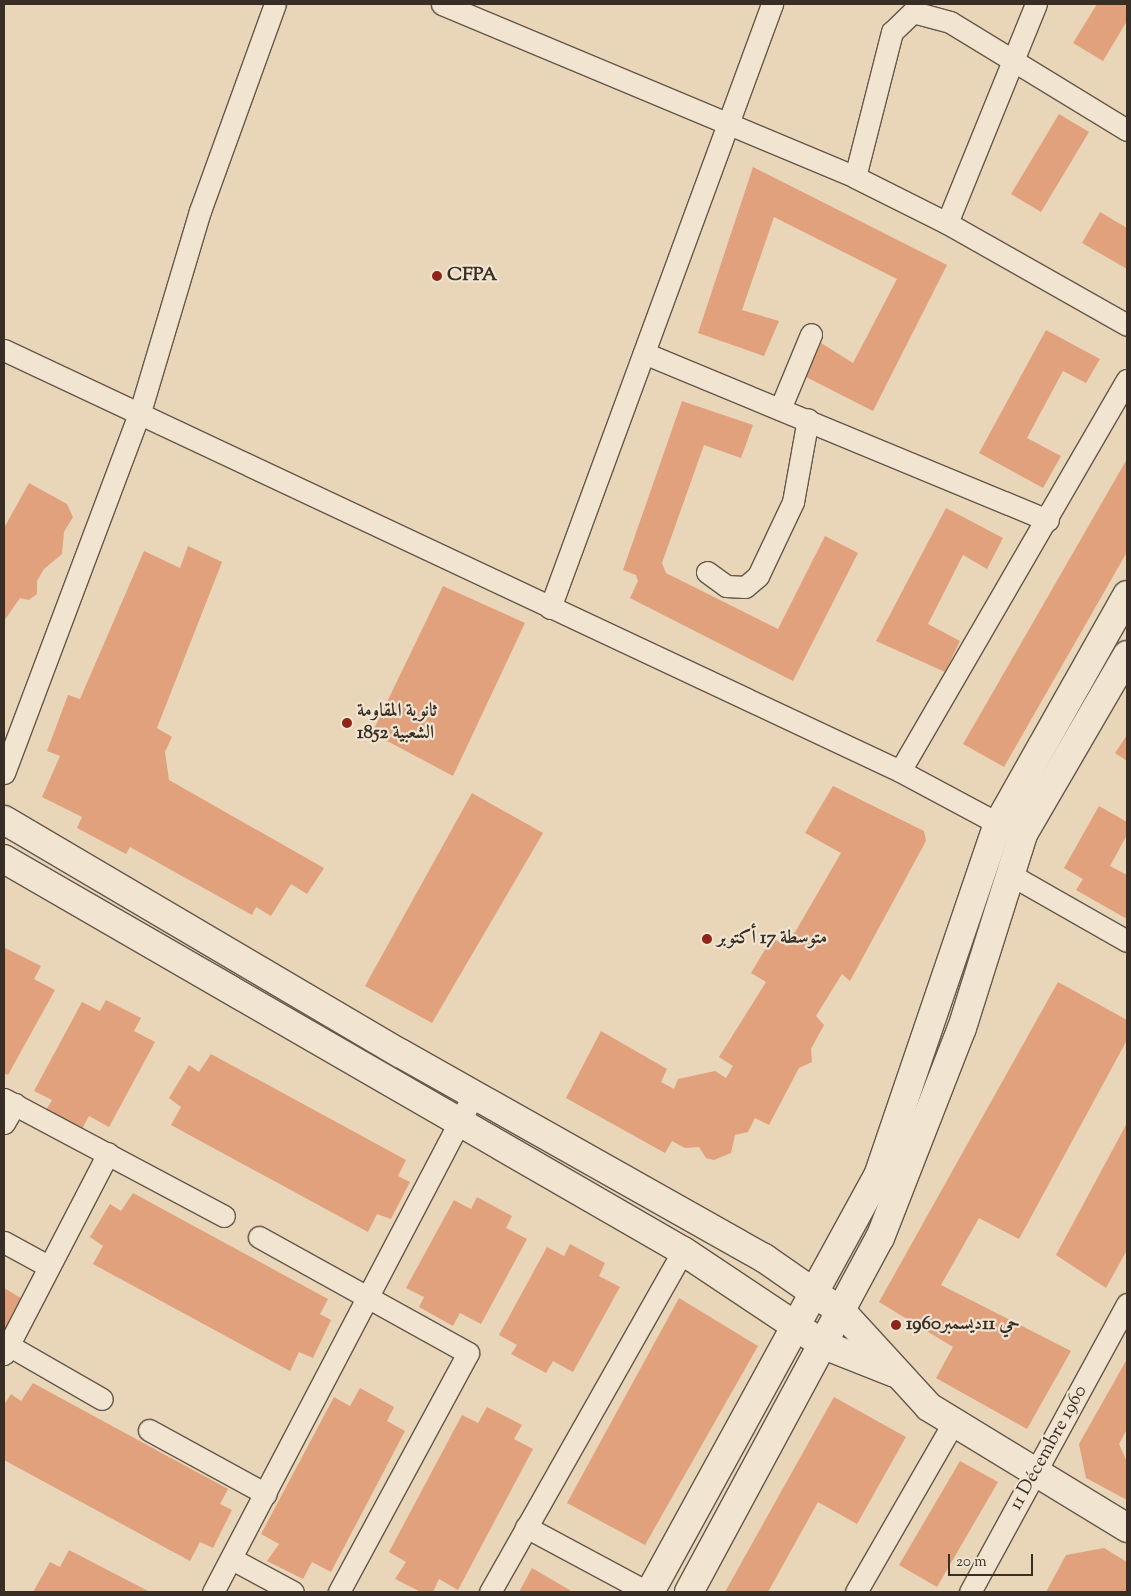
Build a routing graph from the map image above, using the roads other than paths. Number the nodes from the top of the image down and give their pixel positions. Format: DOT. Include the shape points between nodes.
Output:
graph roads {
  1 [pos="275,4"];
  2 [pos="442,4"];
  3 [pos="772,4"];
  4 [pos="1036,4"];
  5 [pos="1015,60"];
  6 [pos="731,123"];
  7 [pos="1127,130"];
  8 [pos="854,177"];
  9 [pos="947,223"];
  10 [pos="1127,325"];
  11 [pos="811,334"];
  12 [pos="4,350"];
  13 [pos="644,353"];
  14 [pos="1127,380"];
  15 [pos="780,409"];
  16 [pos="140,412"];
  17 [pos="808,419"];
  18 [pos="1048,520"];
  19 [pos="707,572"];
  20 [pos="1127,595"];
  21 [pos="550,608"];
  22 [pos="1127,655"];
  23 [pos="900,771"];
  24 [pos="4,773"];
  25 [pos="4,820"];
  26 [pos="997,826"];
  27 [pos="1023,834"];
  28 [pos="4,859"];
  29 [pos="1013,876"];
  30 [pos="1127,941"];
  31 [pos="475,1092"];
  32 [pos="9,1102"];
  33 [pos="458,1121"];
  34 [pos="4,1124"];
  35 [pos="108,1153"];
  36 [pos="224,1216"];
  37 [pos="259,1237"];
  38 [pos="4,1242"];
  39 [pos="683,1251"];
  40 [pos="48,1266"];
  41 [pos="814,1290"];
  42 [pos="368,1296"];
  43 [pos="1127,1304"];
  44 [pos="843,1313"];
  45 [pos="793,1324"];
  46 [pos="824,1345"];
  47 [pos="6,1350"];
  48 [pos="897,1374"];
  49 [pos="102,1399"];
  50 [pos="953,1424"];
  51 [pos="149,1430"];
  52 [pos="1035,1474"];
  53 [pos="266,1494"];
  54 [pos="526,1527"];
  55 [pos="1127,1528"];
  56 [pos="232,1559"];
  57 [pos="212,1592"];
  58 [pos="293,1592"];
  59 [pos="339,1592"];
  60 [pos="490,1592"];
  61 [pos="649,1592"];
  62 [pos="689,1592"];
  63 [pos="856,1592"];
  64 [pos="970,1592"];
  1 -- 16 [label="street" via="200,211"];
  2 -- 6 [label="street"];
  3 -- 6 [label="street"];
  4 -- 5 [label="street"];
  5 -- 7 [label="street"];
  5 -- 8 [label="street" via="950,22 921,12 904,17 892,32"];
  5 -- 9 [label="street"];
  6 -- 8 [label="street"];
  6 -- 13 [label="street"];
  8 -- 9 [label="street"];
  9 -- 10 [label="street"];
  11 -- 15 [label="street"];
  12 -- 16 [label="street"];
  13 -- 15 [label="street"];
  13 -- 21 [label="street"];
  14 -- 18 [label="street"];
  15 -- 17 [label="street"];
  16 -- 21 [label="street"];
  16 -- 24 [label="street"];
  17 -- 18 [label="street"];
  17 -- 19 [label="street" via="793,502 758,576 745,587 735,587 715,581"];
  18 -- 23 [label="street"];
  20 -- 26 [label="street"];
  21 -- 23 [label="street"];
  22 -- 27 [label="street"];
  23 -- 26 [label="street"];
  25 -- 31 [label="street" via="279,984"];
  26 -- 27 [label="street"];
  26 -- 41 [label="street" via="894,1140"];
  27 -- 29 [label="street"];
  28 -- 33 [label="street"];
  29 -- 30 [label="street"];
  29 -- 44 [label="street" via="905,1182"];
  31 -- 33 [label="street"];
  31 -- 41 [label="street"];
  32 -- 34 [label="street"];
  32 -- 35 [label="street"];
  33 -- 39 [label="street"];
  33 -- 42 [label="street"];
  35 -- 36 [label="street"];
  35 -- 40 [label="street"];
  37 -- 42 [label="street"];
  38 -- 40 [label="street"];
  39 -- 45 [label="street"];
  39 -- 54 [label="street"];
  40 -- 47 [label="street"];
  41 -- 44 [label="street"];
  41 -- 45 [label="street"];
  42 -- 53 [label="street"];
  42 -- 59 [label="street" via="468,1353"];
  43 -- 52 [label="street, 11 Décembre 1960"];
  44 -- 46 [label="street"];
  44 -- 48 [label="street"];
  45 -- 46 [label="street"];
  45 -- 61 [label="street" via="776,1365"];
  46 -- 48 [label="street"];
  46 -- 62 [label="street"];
  47 -- 49 [label="street"];
  48 -- 50 [label="street" via="913,1394"];
  50 -- 52 [label="street"];
  50 -- 63 [label="street"];
  51 -- 53 [label="street"];
  52 -- 55 [label="street"];
  52 -- 64 [label="street, 11 Décembre 1960"];
  53 -- 56 [label="street"];
  54 -- 60 [label="street"];
  54 -- 61 [label="street"];
  56 -- 57 [label="street"];
  56 -- 58 [label="street"];
}
